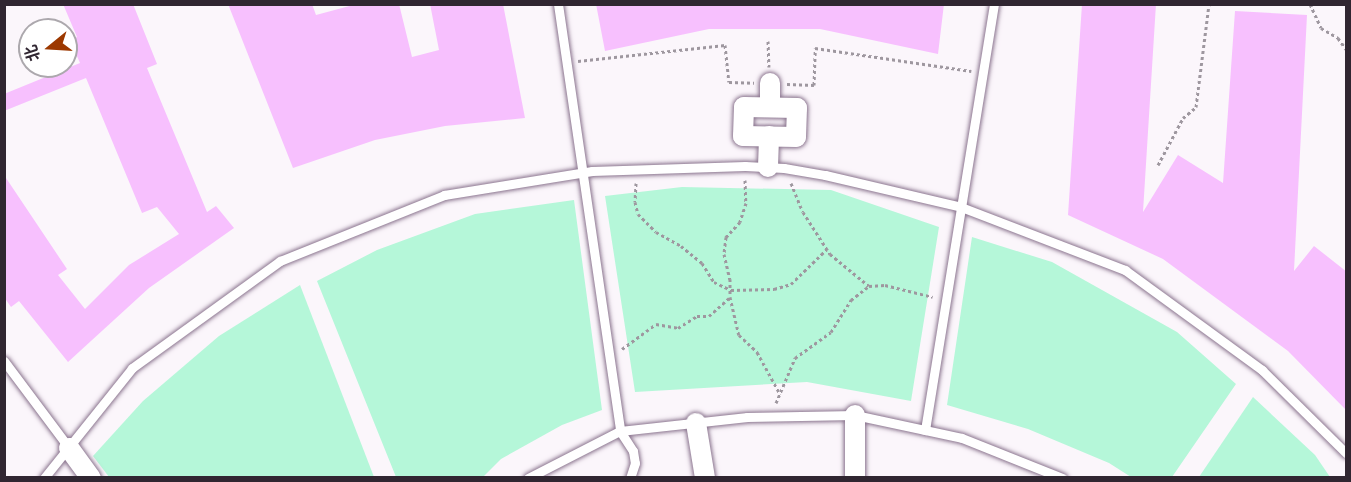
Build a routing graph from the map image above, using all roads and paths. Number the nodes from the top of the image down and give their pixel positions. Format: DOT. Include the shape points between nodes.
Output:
graph roads {
  1 [pos="558,4"];
  2 [pos="994,4"];
  3 [pos="1209,4"];
  4 [pos="1310,4"];
  5 [pos="768,41"];
  6 [pos="1347,49"];
  7 [pos="621,58"];
  8 [pos="567,62"];
  9 [pos="922,64"];
  10 [pos="984,74"];
  11 [pos="770,83"];
  12 [pos="770,107"];
  13 [pos="769,136"];
  14 [pos="1158,165"];
  15 [pos="745,166"];
  16 [pos="776,167"];
  17 [pos="637,170"];
  18 [pos="584,172"];
  19 [pos="961,207"];
  20 [pos="827,249"];
  21 [pos="869,286"];
  22 [pos="731,290"];
  23 [pos="730,297"];
  24 [pos="946,300"];
  25 [pos="610,358"];
  26 [pos="4,361"];
  27 [pos="780,394"];
  28 [pos="855,415"];
  29 [pos="770,416"];
  30 [pos="696,423"];
  31 [pos="925,430"];
  32 [pos="620,431"];
  33 [pos="69,448"];
  34 [pos="1347,453"];
  35 [pos="44,477"];
  36 [pos="90,477"];
  37 [pos="528,477"];
  38 [pos="630,477"];
  39 [pos="705,477"];
  40 [pos="855,477"];
  41 [pos="1062,477"];
  1 -- 8 [label="lane"];
  2 -- 10 [label="lane"];
  3 -- 14 [label="path" via="1196,107 1183,118"];
  4 -- 6 [label="path" via="1321,28"];
  5 -- 11 [label="path"];
  7 -- 8 [label="path"];
  8 -- 18 [label="lane"];
  9 -- 10 [label="path"];
  10 -- 19 [label="lane"];
  11 -- 12 [label="street"];
  12 -- 13 [label="street" via="744,107 743,136"];
  12 -- 13 [label="street" via="797,108 796,137"];
  13 -- 16 [label="street"];
  15 -- 16 [label="lane"];
  15 -- 17 [label="lane"];
  15 -- 22 [label="path" via="746,203 740,222 726,237 724,254"];
  16 -- 19 [label="lane" via="825,174"];
  16 -- 20 [label="path"];
  17 -- 18 [label="lane"];
  17 -- 22 [label="path" via="638,214 656,232 702,263 714,282"];
  18 -- 25 [label="lane"];
  18 -- 33 [label="lane" via="444,195 279,261 132,368"];
  19 -- 24 [label="lane"];
  19 -- 34 [label="lane" via="1125,270 1262,370"];
  20 -- 21 [label="path"];
  20 -- 22 [label="path" via="791,284 774,289"];
  21 -- 24 [label="path" via="885,285"];
  21 -- 27 [label="path" via="851,300 831,332 795,358"];
  22 -- 23 [label="path"];
  23 -- 25 [label="path" via="709,316 697,316 678,328 656,324"];
  23 -- 27 [label="path" via="739,335 758,352"];
  24 -- 31 [label="lane"];
  25 -- 32 [label="lane"];
  26 -- 33 [label="lane"];
  27 -- 29 [label="path"];
  28 -- 29 [label="lane"];
  28 -- 31 [label="lane"];
  28 -- 40 [label="street"];
  29 -- 30 [label="lane"];
  30 -- 32 [label="lane"];
  30 -- 39 [label="street"];
  31 -- 41 [label="lane" via="962,438"];
  32 -- 37 [label="lane"];
  32 -- 38 [label="lane" via="633,451 635,463"];
  33 -- 35 [label="lane"];
  33 -- 36 [label="street"];
}
